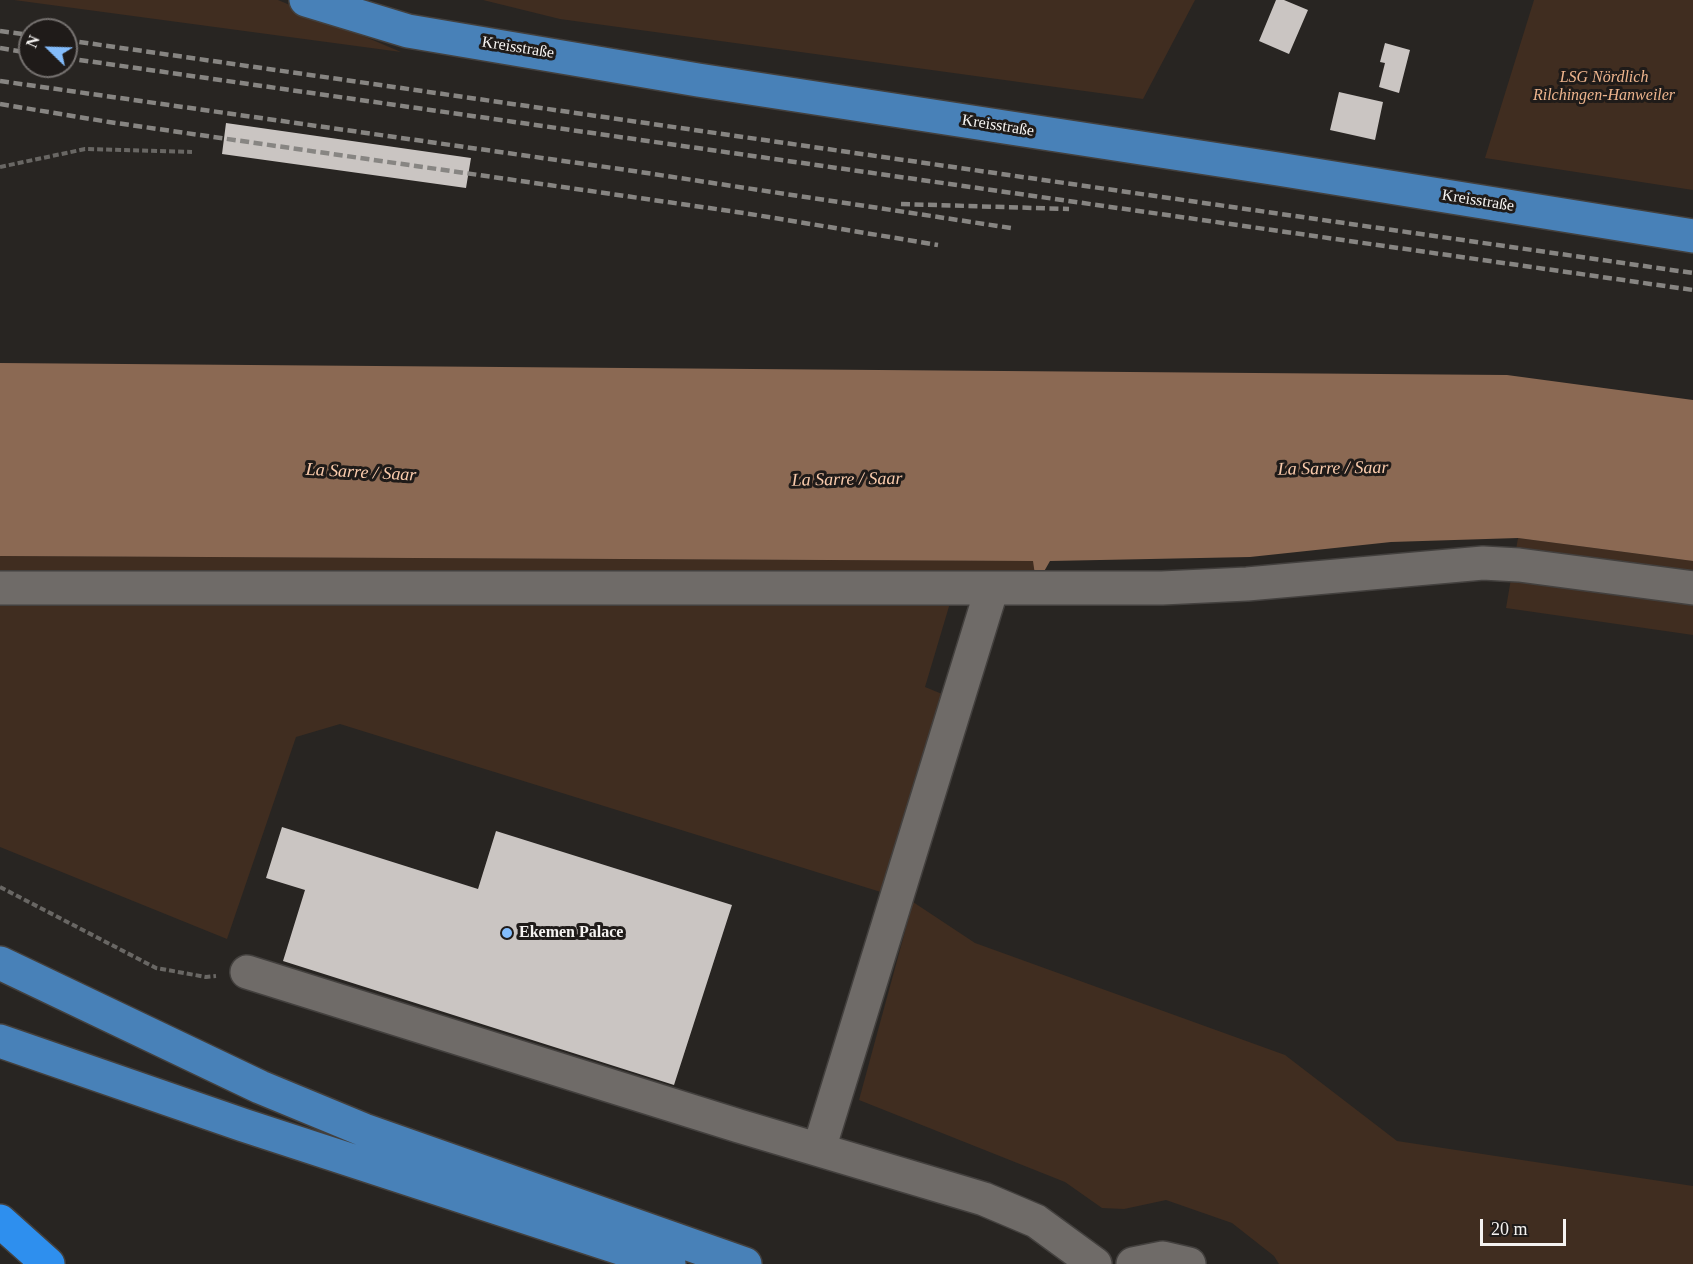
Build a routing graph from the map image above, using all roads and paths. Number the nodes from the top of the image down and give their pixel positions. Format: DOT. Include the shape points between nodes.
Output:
graph roads {
  1 [pos="306,0"];
  2 [pos="192,152"];
  3 [pos="0,167"];
  4 [pos="1693,236"];
  5 [pos="0,588"];
  6 [pos="992,588"];
  7 [pos="1693,588"];
  8 [pos="0,887"];
  9 [pos="0,963"];
  10 [pos="247,972"];
  11 [pos="0,1041"];
  12 [pos="819,1149"];
  13 [pos="0,1221"];
  14 [pos="48,1264"];
  15 [pos="669,1264"];
  16 [pos="745,1264"];
  17 [pos="1095,1264"];
  18 [pos="1133,1264"];
  19 [pos="1189,1264"];
  1 -- 4 [label="main road, Kreisstraße" via="408,31"];
  2 -- 3 [label="path" via="85,149"];
  5 -- 6 [label="street"];
  6 -- 7 [label="street" via="1246,584 1483,563"];
  6 -- 12 [label="street"];
  8 -- 10 [label="path" via="156,968 206,977"];
  9 -- 16 [label="main road" via="260,1087 364,1130"];
  10 -- 12 [label="street"];
  11 -- 15 [label="main road"];
  12 -- 17 [label="street" via="984,1199 1036,1221"];
  13 -- 14 [label="highway"];
  18 -- 19 [label="street" via="1163,1258"];
}
